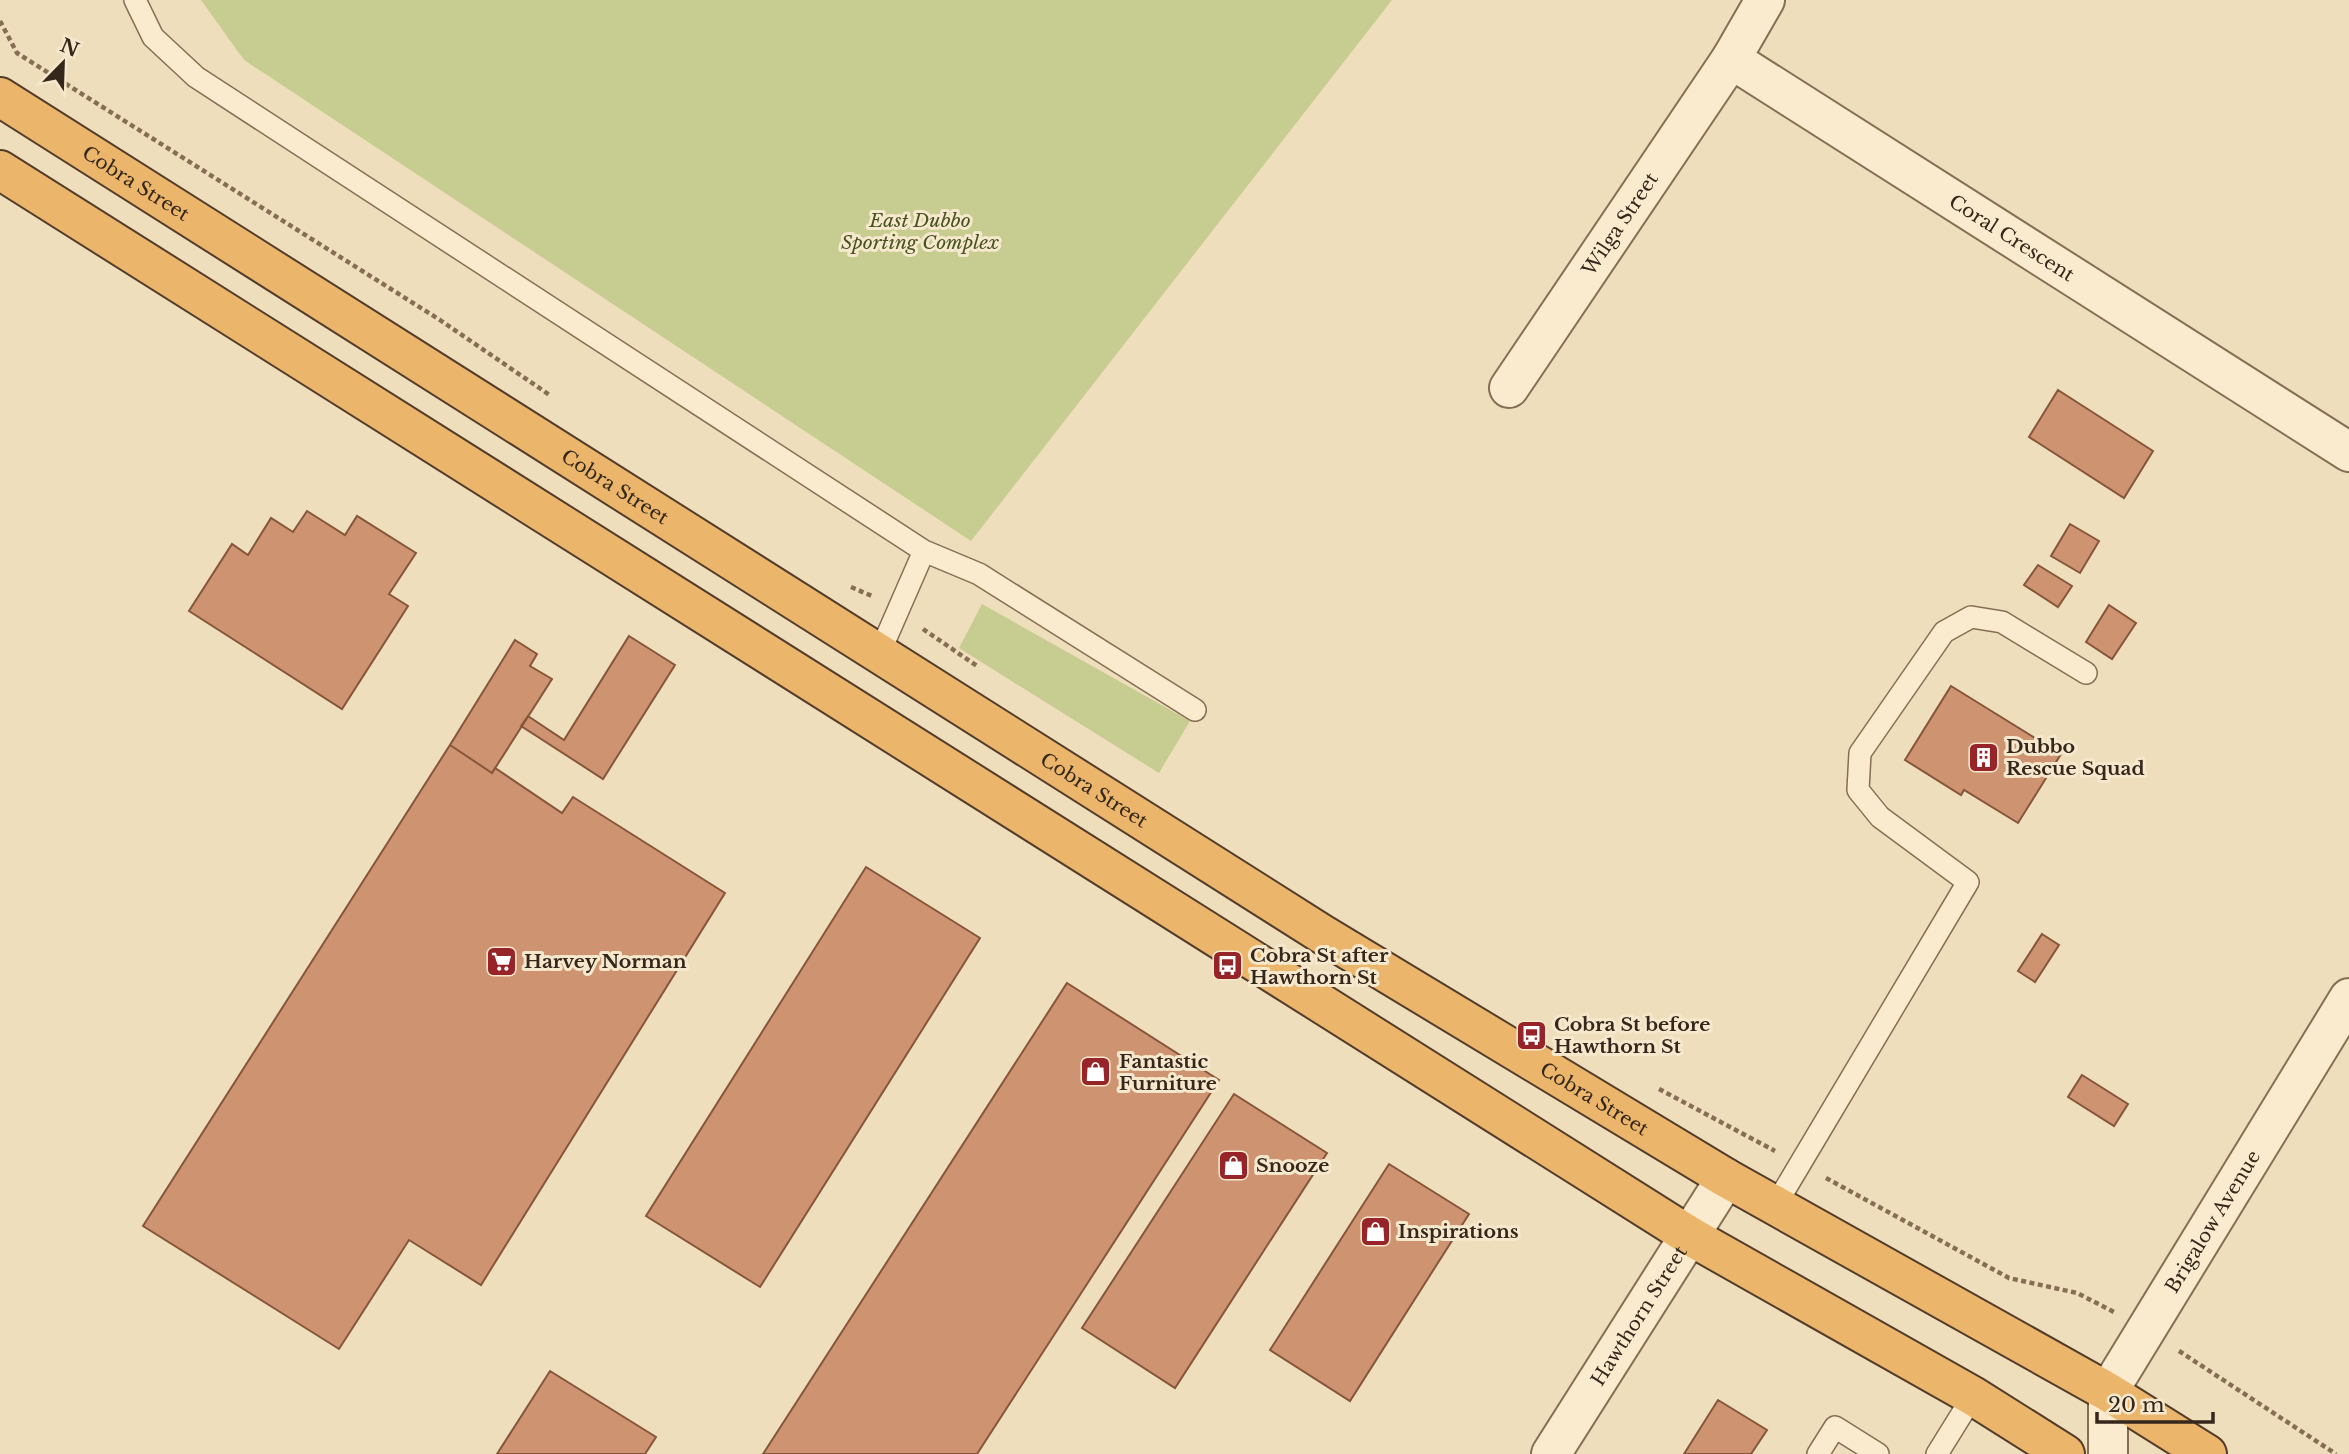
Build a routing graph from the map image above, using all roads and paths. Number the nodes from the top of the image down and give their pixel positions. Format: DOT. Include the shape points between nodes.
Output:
graph roads {
  1 [pos="135,0"];
  2 [pos="1765,0"];
  3 [pos="0,22"];
  4 [pos="1731,59"];
  5 [pos="0,97"];
  6 [pos="0,170"];
  7 [pos="1509,388"];
  8 [pos="554,398"];
  9 [pos="2349,452"];
  10 [pos="924,551"];
  11 [pos="841,583"];
  12 [pos="898,612"];
  13 [pos="879,654"];
  14 [pos="978,667"];
  15 [pos="2086,673"];
  16 [pos="1195,710"];
  17 [pos="2349,998"];
  18 [pos="1654,1086"];
  19 [pos="1800,1164"];
  20 [pos="1726,1178"];
  21 [pos="1775,1206"];
  22 [pos="1690,1236"];
  23 [pos="2147,1329"];
  24 [pos="2108,1392"];
  25 [pos="1973,1396"];
  26 [pos="1551,1454"];
  27 [pos="1818,1454"];
  28 [pos="1878,1454"];
  29 [pos="1937,1454"];
  30 [pos="2065,1454"];
  31 [pos="2108,1454"];
  32 [pos="2207,1454"];
  33 [pos="2336,1454"];
  1 -- 10 [label="lane" via="153,37 196,77"];
  2 -- 4 [label="street"];
  3 -- 8 [label="path" via="18,53 440,320"];
  4 -- 7 [label="street, Wilga Street"];
  4 -- 9 [label="street, Coral Crescent"];
  5 -- 13 [label="highway, Cobra Street"];
  6 -- 22 [label="highway"];
  10 -- 12 [label="lane"];
  10 -- 16 [label="lane" via="979,574"];
  11 -- 12 [label="path"];
  12 -- 13 [label="lane"];
  12 -- 14 [label="path"];
  13 -- 20 [label="highway, Cobra Street" via="1322,934"];
  15 -- 19 [label="lane" via="2001,622 1971,617 1944,632 1860,753 1858,790 1880,817 1968,882"];
  17 -- 23 [label="street, Brigalow Avenue"];
  18 -- 19 [label="path"];
  19 -- 21 [label="lane"];
  19 -- 23 [label="path" via="2009,1278 2077,1293"];
  20 -- 21 [label="highway, Cobra Street"];
  20 -- 22 [label="street, Hawthorn Street"];
  21 -- 24 [label="highway, Cobra Street"];
  22 -- 25 [label="highway"];
  22 -- 26 [label="street, Hawthorn Street"];
  23 -- 24 [label="street, Brigalow Avenue"];
  23 -- 33 [label="path"];
  24 -- 31 [label="street"];
  24 -- 32 [label="highway, Cobra Street"];
  25 -- 29 [label="lane"];
  25 -- 30 [label="highway"];
  27 -- 28 [label="lane" via="1835,1427"];
}
